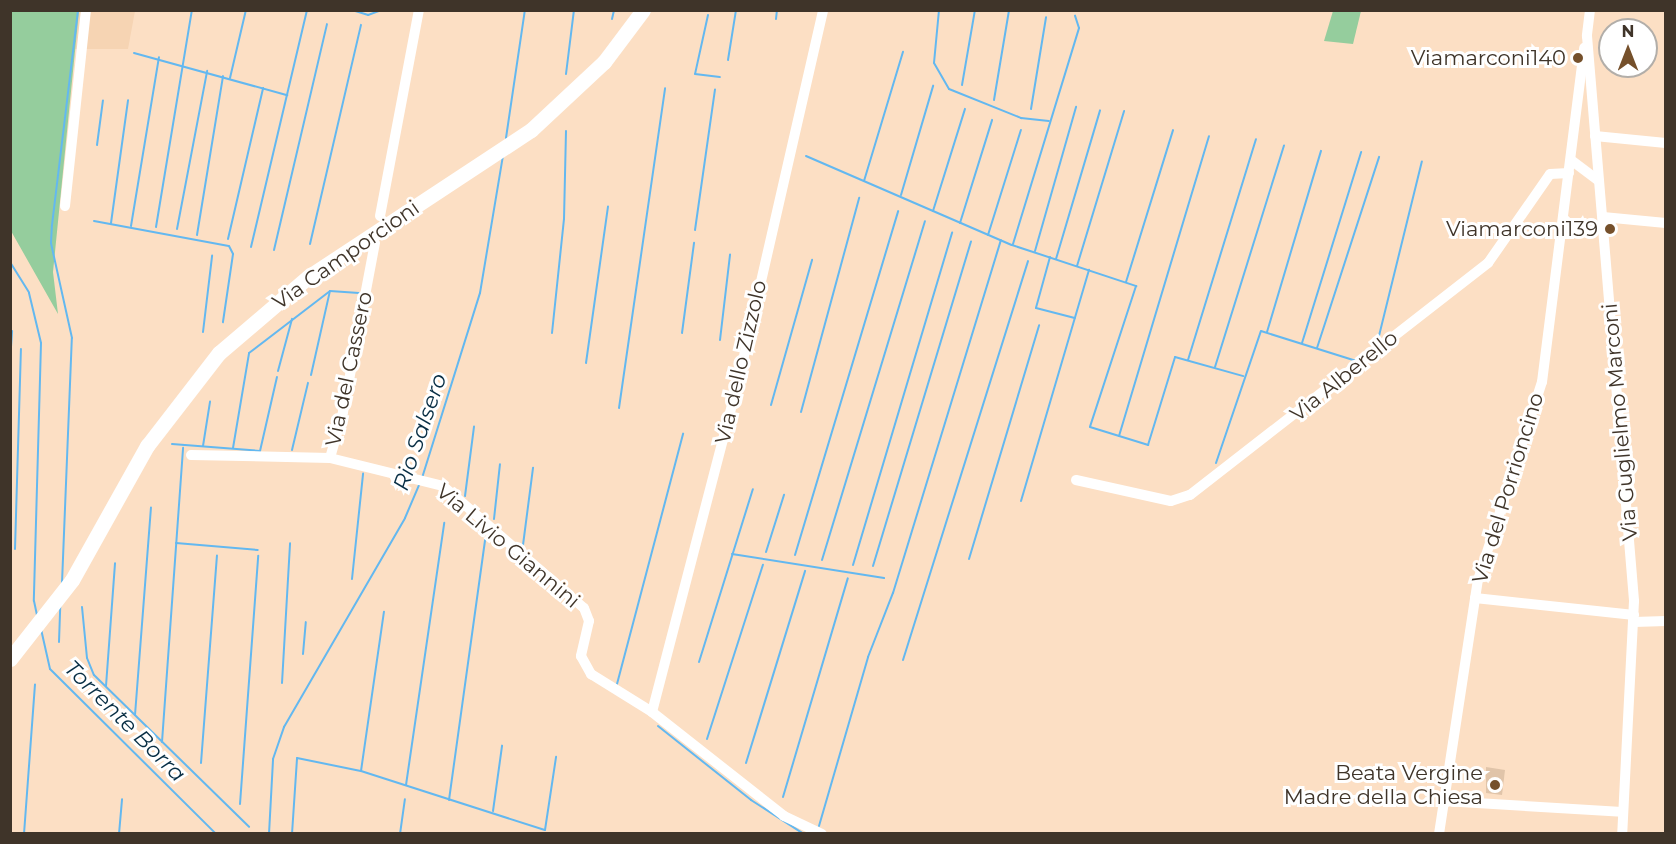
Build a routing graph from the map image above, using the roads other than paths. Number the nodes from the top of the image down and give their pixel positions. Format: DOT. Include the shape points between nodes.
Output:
graph roads {
  1 [pos="86,10"];
  2 [pos="419,10"];
  3 [pos="643,10"];
  4 [pos="823,10"];
  5 [pos="1590,10"];
  6 [pos="1587,36"];
  7 [pos="1576,121"];
  8 [pos="1594,131"];
  9 [pos="1665,143"];
  10 [pos="1597,162"];
  11 [pos="1577,172"];
  12 [pos="1599,181"];
  13 [pos="65,206"];
  14 [pos="1603,217"];
  15 [pos="386,219"];
  16 [pos="1665,223"];
  17 [pos="372,240"];
  18 [pos="191,455"];
  19 [pos="330,458"];
  20 [pos="1076,480"];
  21 [pos="1475,598"];
  22 [pos="1634,619"];
  23 [pos="1665,621"];
  24 [pos="13,656"];
  25 [pos="652,712"];
  26 [pos="1444,801"];
  27 [pos="1622,812"];
  28 [pos="822,834"];
  29 [pos="1439,834"];
  30 [pos="1622,834"];
  1 -- 13 [label="street"];
  2 -- 15 [label="street"];
  3 -- 15 [label="main road, Via Camporcioni" via="604,62 525,135"];
  4 -- 25 [label="street, Via dello Zizzolo" via="738,382"];
  5 -- 6 [label="street, Via Guglielmo Marconi"];
  6 -- 7 [label="street, Via del Porrioncino"];
  6 -- 8 [label="street, Via Guglielmo Marconi"];
  7 -- 8 [label="street" via="1589,116"];
  7 -- 11 [label="street, Via del Porrioncino" via="1571,160"];
  8 -- 9 [label="street"];
  8 -- 10 [label="street, Via Guglielmo Marconi"];
  10 -- 11 [label="street"];
  10 -- 12 [label="street, Via Guglielmo Marconi"];
  11 -- 12 [label="street"];
  11 -- 20 [label="street, Via Alberello" via="1550,174 1488,263 1190,495 1172,501"];
  11 -- 21 [label="street, Via del Porrioncino" via="1542,381 1488,542"];
  12 -- 14 [label="street, Via Guglielmo Marconi"];
  14 -- 16 [label="street"];
  14 -- 22 [label="street, Via Guglielmo Marconi"];
  15 -- 17 [label="main road, Via Camporcioni"];
  17 -- 19 [label="street, Via del Cassero" via="343,412"];
  17 -- 24 [label="main road, Via Camporcioni" via="289,292 219,353 147,446 72,580"];
  18 -- 19 [label="street, Via Livio Giannini"];
  19 -- 25 [label="street, Via Livio Giannini" via="433,482 584,608 589,621 584,665"];
  21 -- 22 [label="street"];
  21 -- 26 [label="street, Via del Porrioncino"];
  22 -- 23 [label="street"];
  22 -- 27 [label="street, Via Guglielmo Marconi"];
  25 -- 28 [label="street, Via Livio Giannini" via="784,816"];
  26 -- 27 [label="street"];
  26 -- 29 [label="street, Via del Porrioncino"];
  27 -- 30 [label="street, Via Guglielmo Marconi"];
}
